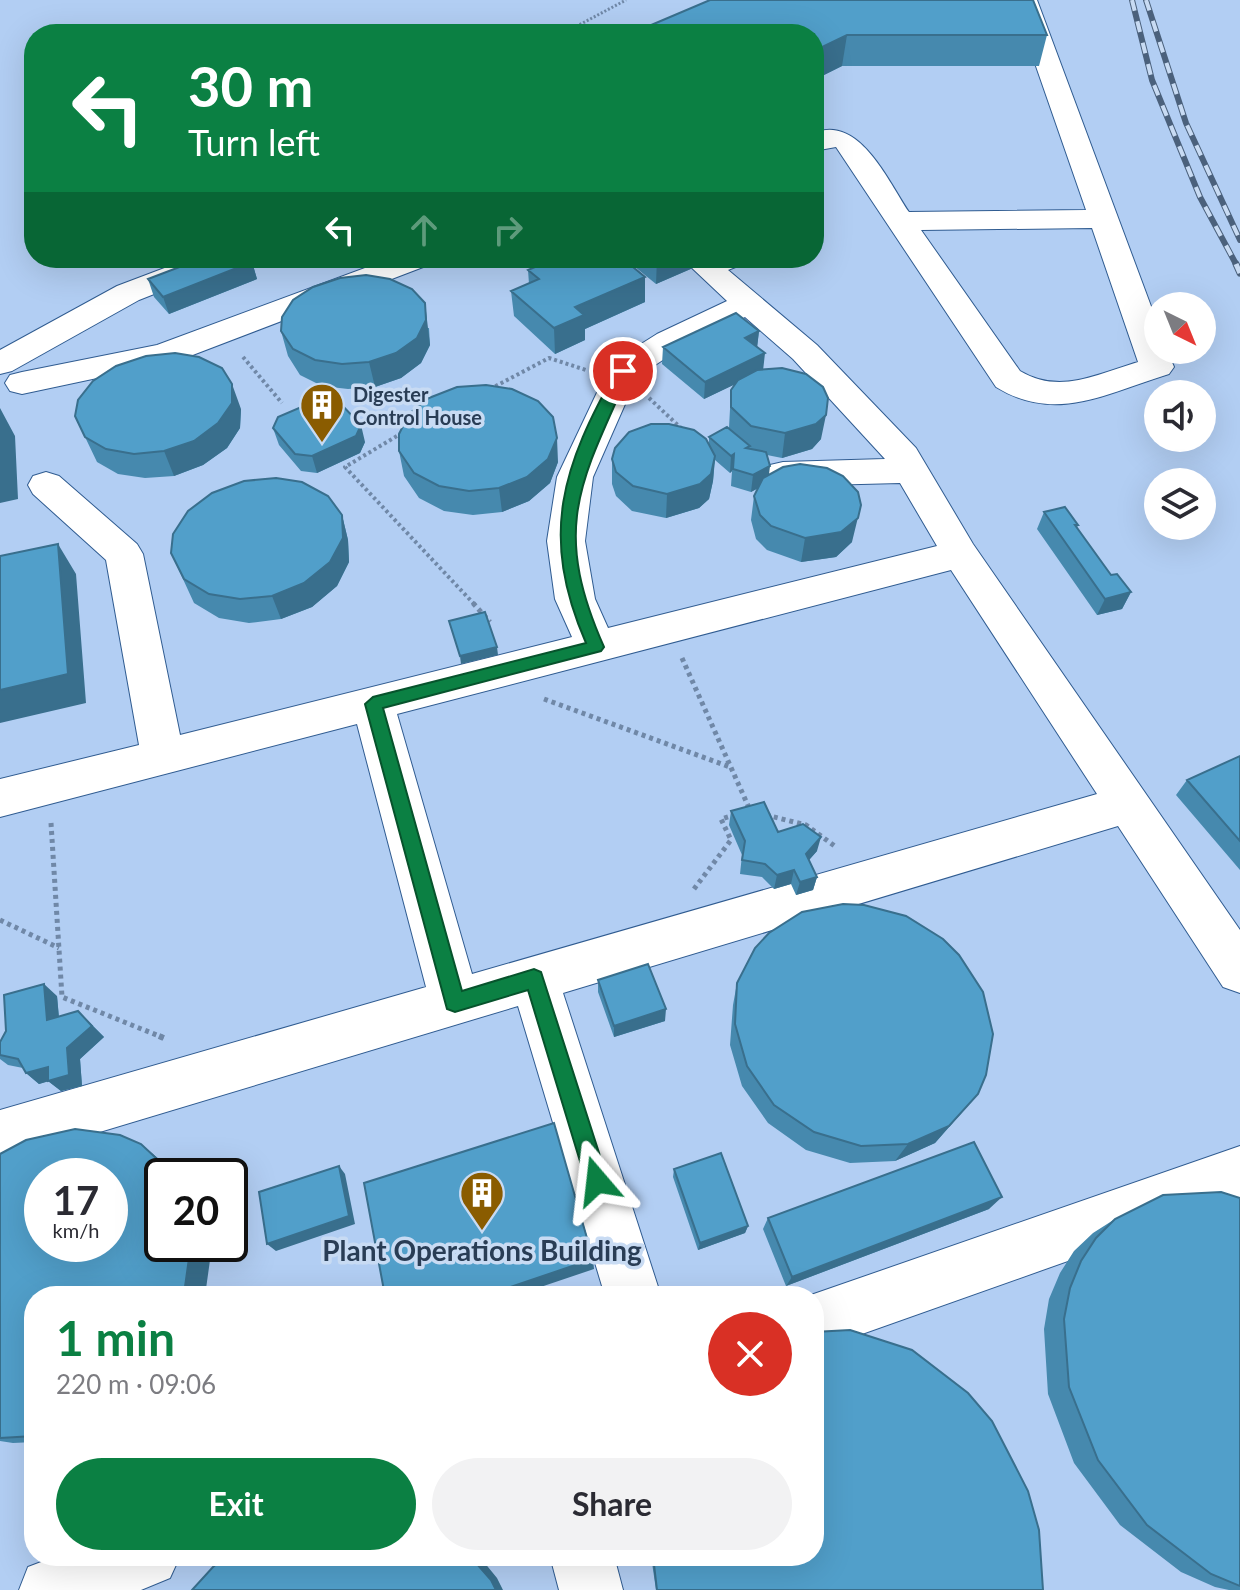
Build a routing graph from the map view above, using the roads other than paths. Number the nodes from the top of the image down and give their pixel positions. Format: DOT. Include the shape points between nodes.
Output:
graph roads {
  1 [pos="1025,0"];
  2 [pos="824,139"];
  3 [pos="1104,219"];
  4 [pos="901,221"];
  5 [pos="193,268"];
  6 [pos="393,268"];
  7 [pos="707,268"];
  8 [pos="748,303"];
  9 [pos="11,374"];
  10 [pos="911,470"];
  11 [pos="783,474"];
  12 [pos="46,485"];
  13 [pos="960,554"];
  14 [pos="596,647"];
  15 [pos="373,704"];
  16 [pos="163,757"];
  17 [pos="0,798"];
  18 [pos="1128,804"];
  19 [pos="1240,971"];
  20 [pos="534,979"];
  21 [pos="455,1002"];
  22 [pos="0,1136"];
  23 [pos="1240,1173"];
  24 [pos="630,1286"];
  25 [pos="824,1319"];
  26 [pos="119,1566"];
  27 [pos="585,1566"];
  28 [pos="51,1590"];
  29 [pos="591,1590"];
  1 -- 3 [label="lane"];
  2 -- 4 [label="lane" via="846,141"];
  3 -- 4 [label="lane"];
  3 -- 4 [label="lane" via="1157,367 1058,396 1031,393 1008,379"];
  5 -- 9 [label="lane" via="128,293"];
  6 -- 9 [label="lane" via="165,354"];
  7 -- 8 [label="lane"];
  8 -- 10 [label="lane" via="805,352"];
  8 -- 14 [label="lane" via="669,341 623,371 575,477 566,541 575,599"];
  10 -- 11 [label="lane"];
  10 -- 13 [label="lane"];
  12 -- 16 [label="lane" via="124,554"];
  13 -- 14 [label="lane"];
  13 -- 18 [label="lane"];
  14 -- 15 [label="lane"];
  15 -- 16 [label="lane"];
  15 -- 21 [label="lane"];
  16 -- 17 [label="lane"];
  18 -- 19 [label="lane"];
  18 -- 20 [label="lane"];
  20 -- 21 [label="lane"];
  20 -- 24 [label="lane"];
  21 -- 22 [label="lane"];
  23 -- 25 [label="lane"];
  26 -- 28 [label="lane"];
  27 -- 29 [label="lane"];
}
